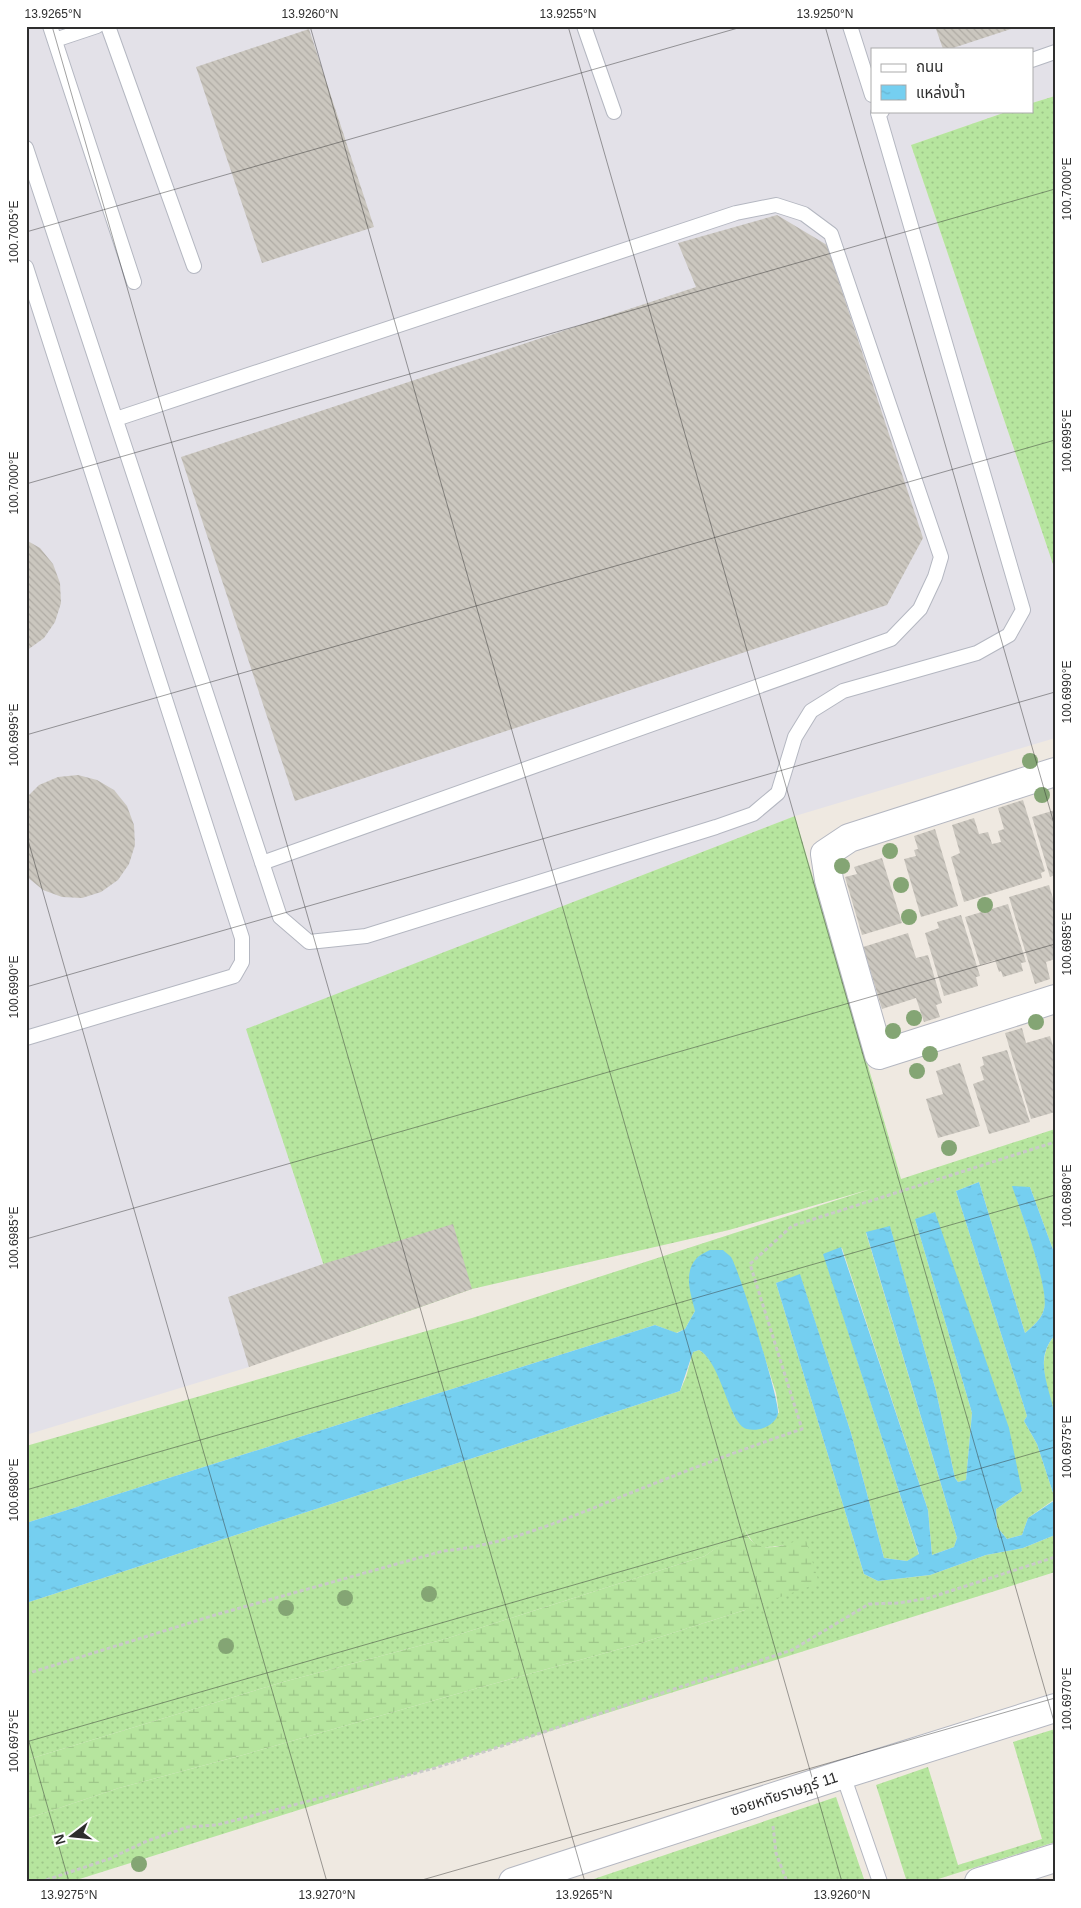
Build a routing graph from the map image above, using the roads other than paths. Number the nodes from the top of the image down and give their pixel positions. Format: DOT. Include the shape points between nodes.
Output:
graph roads {
  1 [pos="50,26"];
  2 [pos="97,26"];
  3 [pos="108,26"];
  4 [pos="584,26"];
  5 [pos="850,26"];
  6 [pos="55,40"];
  7 [pos="1055,52"];
  8 [pos="1034,59"];
  9 [pos="871,91"];
  10 [pos="614,112"];
  11 [pos="879,112"];
  12 [pos="26,148"];
  13 [pos="194,266"];
  14 [pos="26,267"];
  15 [pos="134,282"];
  16 [pos="116,419"];
  17 [pos="1055,772"];
  18 [pos="262,863"];
  19 [pos="1055,999"];
  20 [pos="26,1038"];
  21 [pos="1055,1708"];
  22 [pos="843,1775"];
  23 [pos="1055,1858"];
  24 [pos="513,1882"];
  25 [pos="880,1882"];
  26 [pos="979,1882"];
  1 -- 6 [label="lane"];
  2 -- 6 [label="lane"];
  3 -- 13 [label="lane"];
  4 -- 10 [label="lane"];
  5 -- 9 [label="lane"];
  6 -- 15 [label="lane"];
  7 -- 8 [label="lane"];
  11 -- 18 [label="lane" via="1023,610 1009,635 977,653 843,692 811,711 795,738 778,794 753,814 366,936 309,942 280,917"];
  12 -- 16 [label="lane"];
  14 -- 20 [label="lane" via="242,938 242,962 234,976"];
  16 -- 18 [label="lane"];
  16 -- 18 [label="lane" via="736,213 776,205 804,214 831,234 941,557 920,609 891,639"];
  17 -- 19 [label="street" via="849,838 825,854 829,880 878,1055"];
  21 -- 22 [label="street, ซอยหทัยราษฎร์ 11"];
  22 -- 24 [label="street, ซอยหทัยราษฎร์ 11"];
  22 -- 25 [label="lane"];
  23 -- 26 [label="street"];
}
